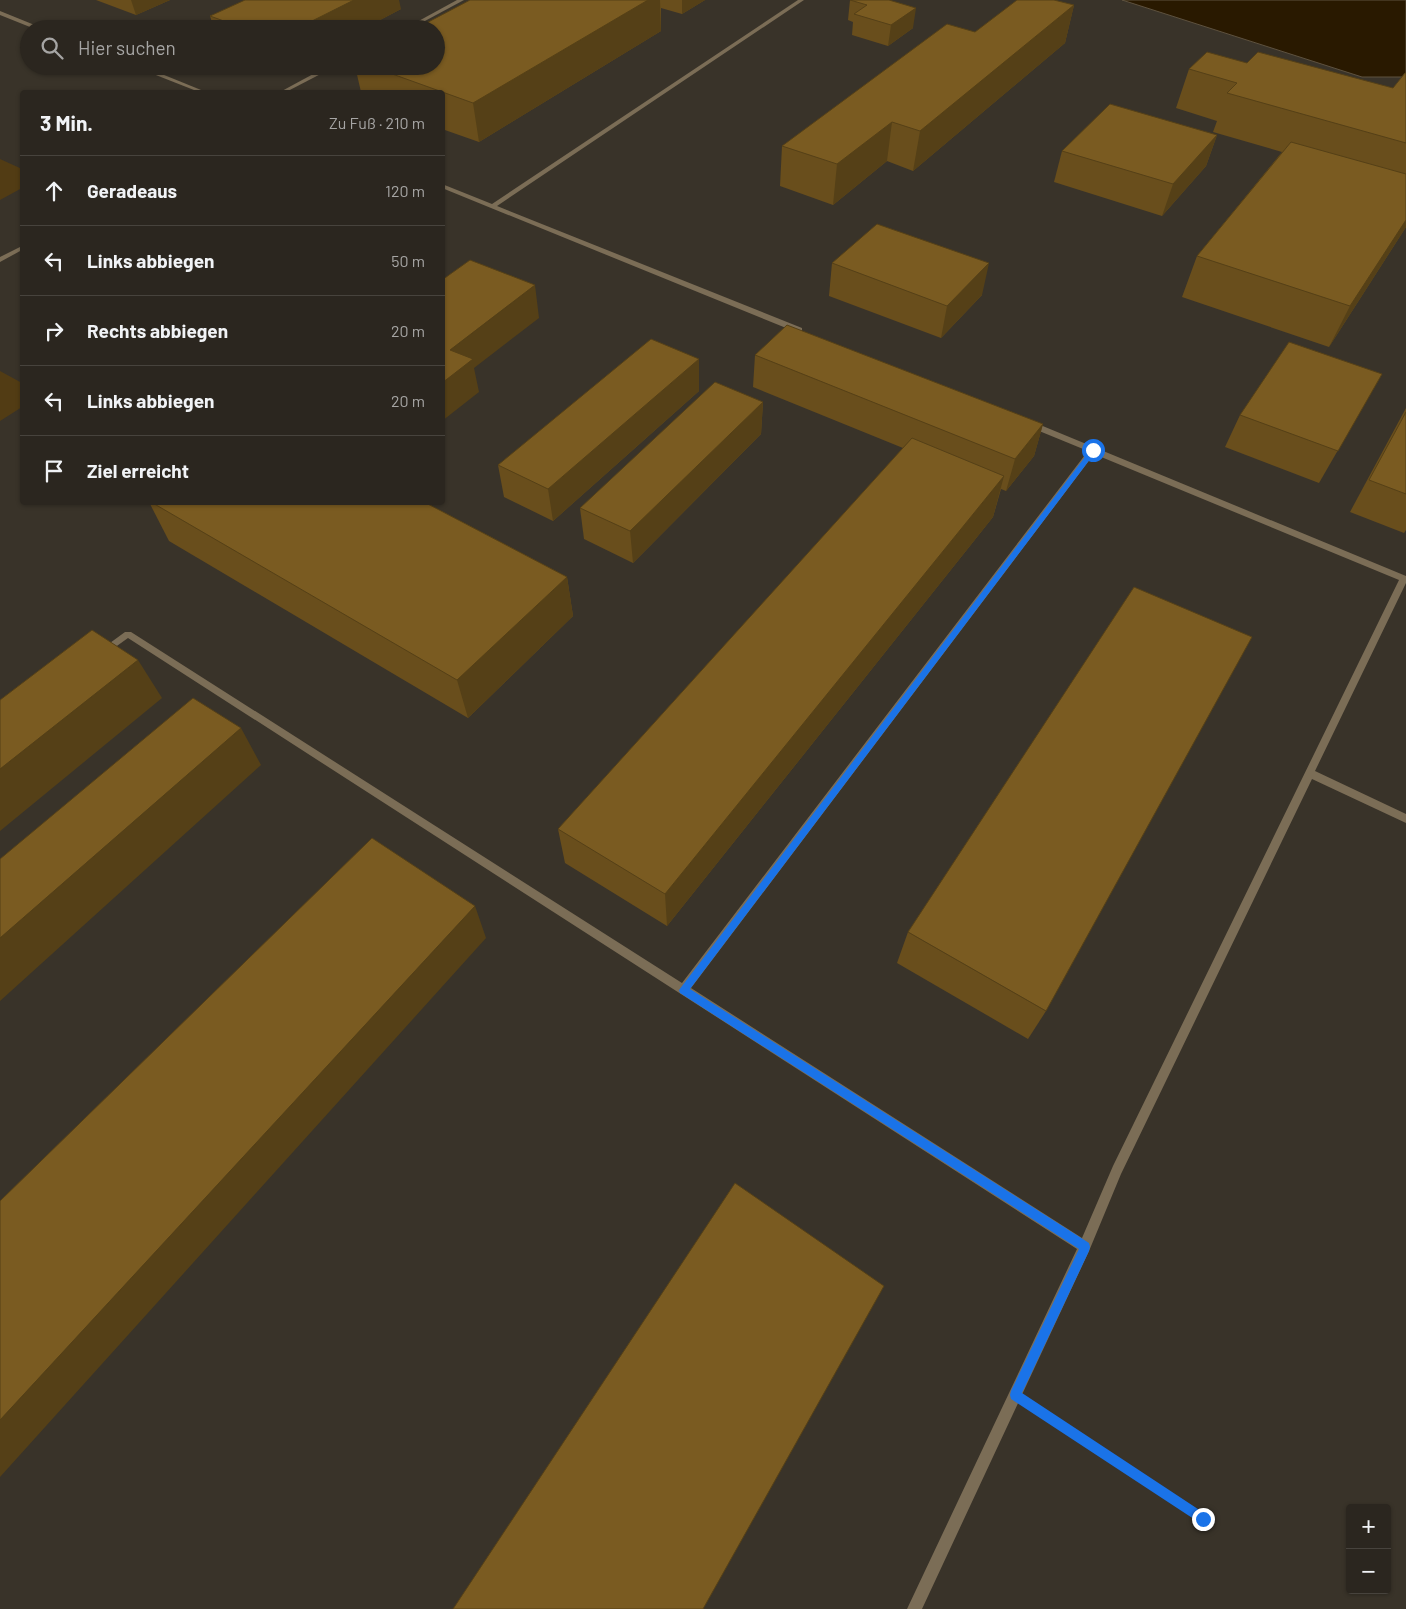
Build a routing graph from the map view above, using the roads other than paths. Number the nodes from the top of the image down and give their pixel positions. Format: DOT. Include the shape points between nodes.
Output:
graph roads {
  1 [pos="461,0"];
  2 [pos="801,0"];
  3 [pos="233,12"];
  4 [pos="0,13"];
  5 [pos="216,20"];
  6 [pos="423,20"];
  7 [pos="20,21"];
  8 [pos="159,75"];
  9 [pos="316,75"];
  10 [pos="198,90"];
  11 [pos="287,90"];
  12 [pos="445,187"];
  13 [pos="494,205"];
  14 [pos="20,249"];
  15 [pos="0,260"];
  16 [pos="807,333"];
  17 [pos="1020,420"];
  18 [pos="1093,450"];
  19 [pos="1405,578"];
  20 [pos="96,657"];
  21 [pos="1309,773"];
  22 [pos="1406,819"];
  23 [pos="683,990"];
  24 [pos="1085,1247"];
  25 [pos="914,1609"];
  1 -- 6 [label="lane"];
  2 -- 13 [label="lane"];
  3 -- 5 [label="lane"];
  4 -- 7 [label="lane"];
  8 -- 10 [label="lane"];
  9 -- 11 [label="lane"];
  12 -- 13 [label="lane"];
  13 -- 16 [label="lane"];
  14 -- 15 [label="lane"];
  17 -- 18 [label="lane"];
  18 -- 19 [label="lane"];
  18 -- 23 [label="lane"];
  19 -- 21 [label="lane"];
  20 -- 23 [label="lane" via="128,634"];
  21 -- 22 [label="lane"];
  21 -- 24 [label="lane" via="1117,1170"];
  23 -- 24 [label="lane"];
  24 -- 25 [label="lane"];
}
